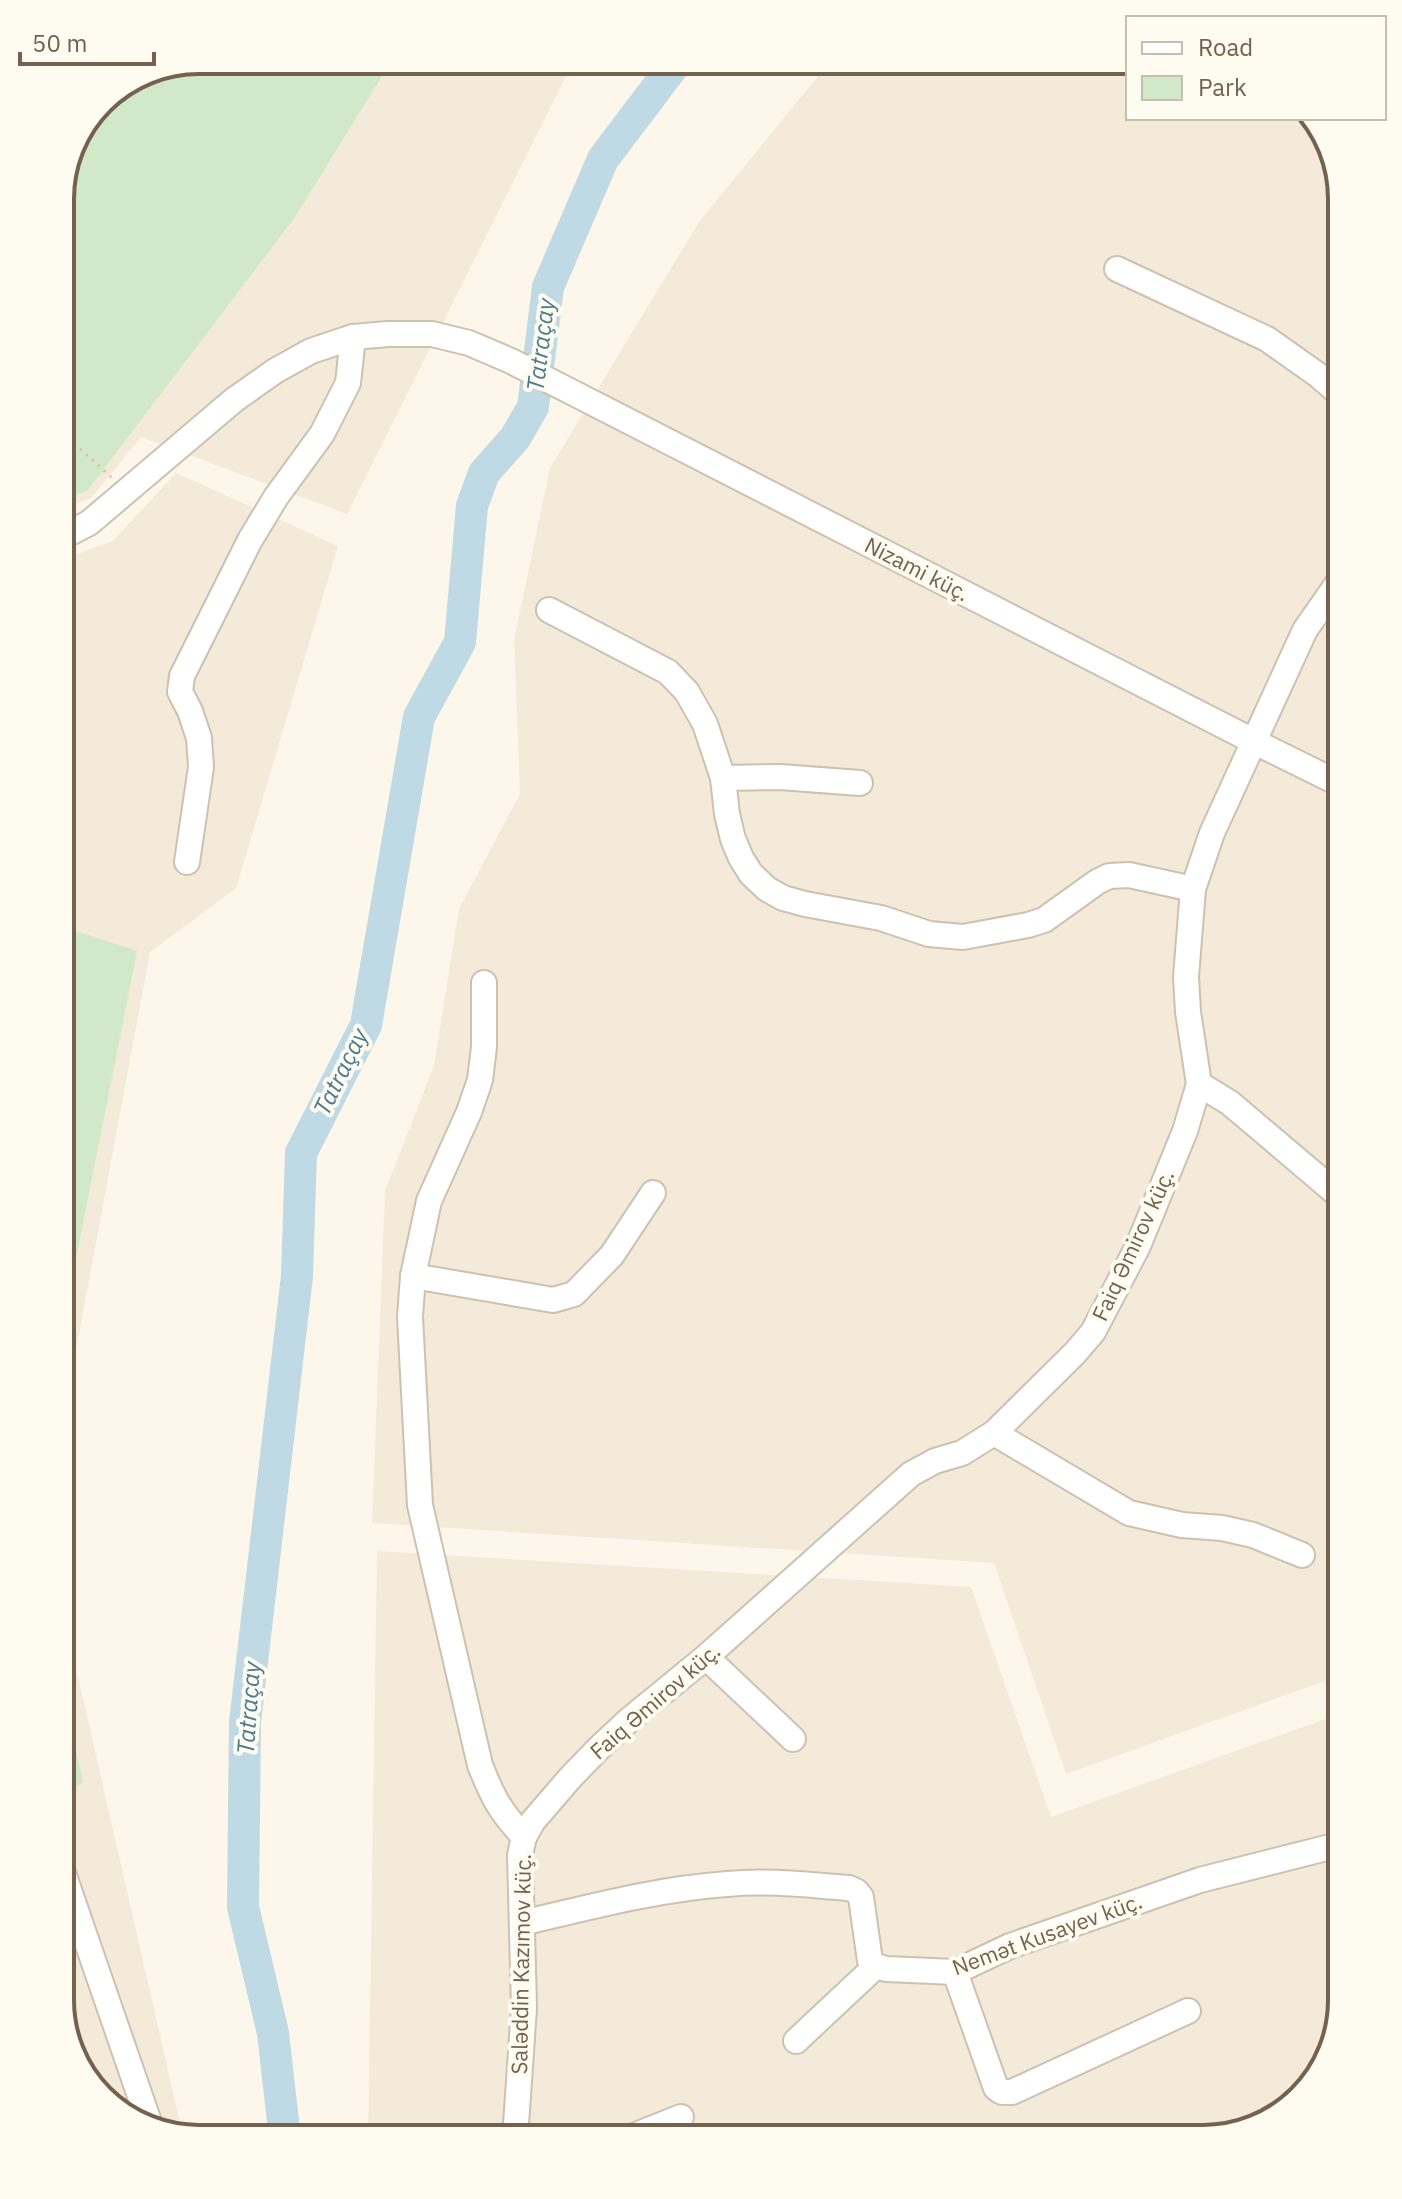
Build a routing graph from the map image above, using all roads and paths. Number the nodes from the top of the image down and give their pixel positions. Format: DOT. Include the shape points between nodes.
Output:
graph roads {
  1 [pos="1117,269"];
  2 [pos="353,337"];
  3 [pos="1328,384"];
  4 [pos="74,444"];
  5 [pos="126,492"];
  6 [pos="74,531"];
  7 [pos="1328,597"];
  8 [pos="549,610"];
  9 [pos="1255,742"];
  10 [pos="723,778"];
  11 [pos="1328,778"];
  12 [pos="860,783"];
  13 [pos="187,862"];
  14 [pos="1193,889"];
  15 [pos="484,983"];
  16 [pos="1199,1084"];
  17 [pos="1328,1186"];
  18 [pos="653,1193"];
  19 [pos="413,1276"];
  20 [pos="994,1433"];
  21 [pos="1302,1555"];
  22 [pos="706,1657"];
  23 [pos="793,1739"];
  24 [pos="524,1837"];
  25 [pos="1328,1848"];
  26 [pos="74,1905"];
  27 [pos="522,1923"];
  28 [pos="876,1966"];
  29 [pos="955,1972"];
  30 [pos="1188,2011"];
  31 [pos="796,2041"];
  32 [pos="146,2113"];
  33 [pos="681,2117"];
  34 [pos="516,2125"];
  35 [pos="669,2125"];
  1 -- 3 [label="street" via="1267,339"];
  2 -- 5 [label="street, Nizami küç." via="311,351 264,378"];
  2 -- 9 [label="street, Nizami küç." via="432,334 511,361"];
  2 -- 13 [label="street" via="348,383 322,434 250,540 182,676 180,692 199,738 201,767"];
  4 -- 5 [label="path"];
  5 -- 6 [label="street, Nizami küç."];
  7 -- 9 [label="street, Faiq Əmirov küç." via="1305,630"];
  8 -- 10 [label="street" via="668,672 705,724"];
  9 -- 11 [label="street, Nizami küç."];
  9 -- 14 [label="street, Faiq Əmirov küç." via="1212,833"];
  10 -- 12 [label="street"];
  10 -- 14 [label="street" via="733,839 751,874 767,889 783,898 881,918 929,934 963,937 1044,920 1109,876 1129,875"];
  14 -- 16 [label="street, Faiq Əmirov küç." via="1186,977"];
  15 -- 19 [label="street" via="480,1080 429,1201"];
  16 -- 17 [label="street" via="1230,1103"];
  16 -- 20 [label="street, Faiq Əmirov küç." via="1138,1246 1093,1332"];
  18 -- 19 [label="street" via="612,1255 574,1294 553,1300"];
  19 -- 24 [label="street" via="410,1317 420,1505 480,1765 502,1813"];
  20 -- 21 [label="street" via="1129,1513 1253,1535"];
  20 -- 22 [label="street, Faiq Əmirov küç." via="911,1474"];
  22 -- 23 [label="street"];
  22 -- 24 [label="street, Faiq Əmirov küç." via="598,1749"];
  24 -- 27 [label="street, Saləddin Kazımov küç."];
  25 -- 29 [label="street, Nemət Kusayev küç." via="1200,1880 1010,1946"];
  26 -- 32 [label="street"];
  27 -- 28 [label="street" via="625,1899 726,1884 849,1888 861,1897 870,1961"];
  27 -- 34 [label="street, Saləddin Kazımov küç." via="524,2008"];
  28 -- 29 [label="street, Nemət Kusayev küç."];
  28 -- 31 [label="street"];
  29 -- 30 [label="street" via="996,2088 1002,2092"];
  33 -- 35 [label="street"];
}
